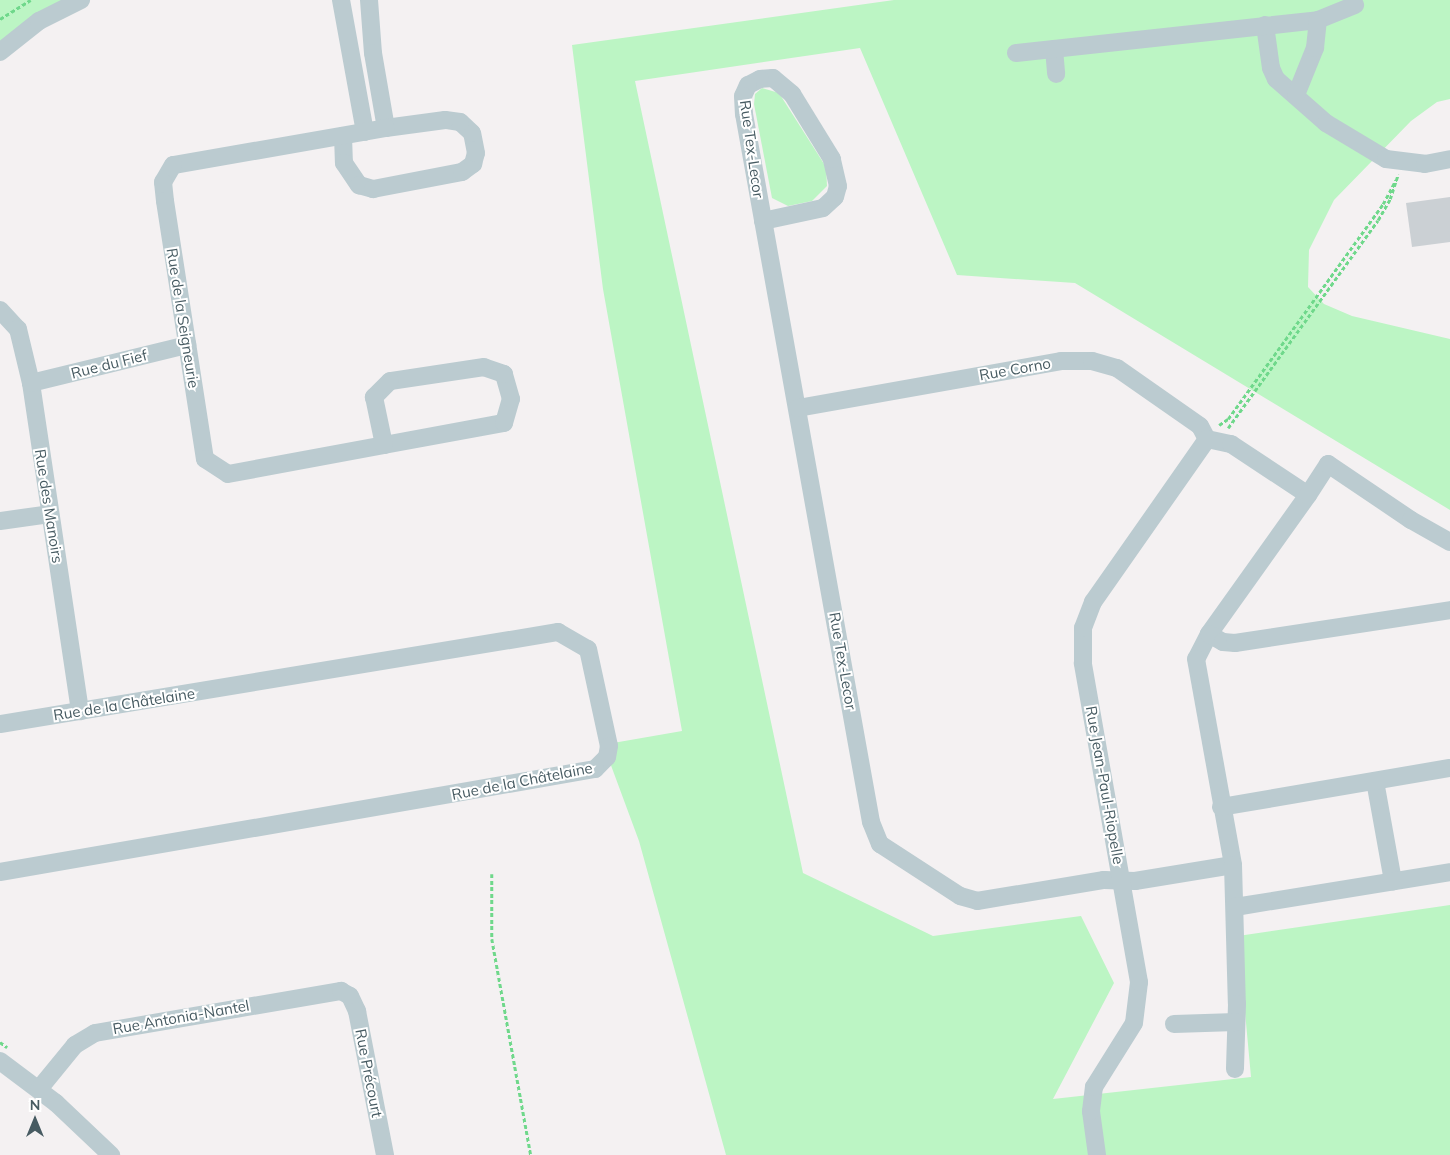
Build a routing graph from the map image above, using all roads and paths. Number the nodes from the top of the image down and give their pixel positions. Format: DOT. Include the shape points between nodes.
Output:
graph roads {
  1 [pos="30,0"];
  2 [pos="80,0"];
  3 [pos="341,0"];
  4 [pos="369,0"];
  5 [pos="1355,5"];
  6 [pos="0,19"];
  7 [pos="1318,20"];
  8 [pos="1265,25"];
  9 [pos="1054,49"];
  10 [pos="0,52"];
  11 [pos="1016,53"];
  12 [pos="1056,74"];
  13 [pos="1296,95"];
  14 [pos="386,128"];
  15 [pos="365,132"];
  16 [pos="343,136"];
  17 [pos="1450,159"];
  18 [pos="1398,175"];
  19 [pos="763,220"];
  20 [pos="0,310"];
  21 [pos="187,345"];
  22 [pos="31,383"];
  23 [pos="798,408"];
  24 [pos="1215,424"];
  25 [pos="1206,439"];
  26 [pos="384,445"];
  27 [pos="1308,495"];
  28 [pos="50,514"];
  29 [pos="0,521"];
  30 [pos="1450,542"];
  31 [pos="1450,546"];
  32 [pos="1450,610"];
  33 [pos="1209,634"];
  34 [pos="80,711"];
  35 [pos="0,724"];
  36 [pos="1450,768"];
  37 [pos="1375,781"];
  38 [pos="1221,807"];
  39 [pos="1233,865"];
  40 [pos="0,872"];
  41 [pos="1450,872"];
  42 [pos="492,874"];
  43 [pos="1122,881"];
  44 [pos="1393,881"];
  45 [pos="1235,907"];
  46 [pos="347,993"];
  47 [pos="1236,1022"];
  48 [pos="1174,1024"];
  49 [pos="0,1061"];
  50 [pos="1234,1069"];
  51 [pos="39,1089"];
  52 [pos="111,1155"];
  53 [pos="385,1155"];
  54 [pos="532,1155"];
  55 [pos="1097,1155"];
  1 -- 6 [label="path"];
  2 -- 10 [label="street" via="39,21"];
  3 -- 15 [label="street"];
  4 -- 14 [label="street" via="373,53"];
  5 -- 7 [label="street"];
  7 -- 8 [label="street"];
  7 -- 13 [label="street" via="1315,48"];
  8 -- 9 [label="street"];
  8 -- 13 [label="street" via="1271,68 1276,78"];
  9 -- 11 [label="street"];
  9 -- 12 [label="street"];
  13 -- 17 [label="street" via="1326,123 1386,159 1425,164"];
  14 -- 15 [label="street, Rue de la Seigneurie"];
  14 -- 16 [label="street, Rue de la Seigneurie" via="445,120 460,122 472,133 476,153 473,164 462,172 373,189 359,185 344,163"];
  15 -- 16 [label="street, Rue de la Seigneurie"];
  16 -- 21 [label="street, Rue de la Seigneurie" via="172,165 163,182"];
  18 -- 24 [label="path" via="1383,204 1228,420 1222,425"];
  19 -- 19 [label="street, Rue Tex-Lecor" via="743,101 745,90 753,81 774,78 792,94 832,159 838,186 835,197 823,208"];
  19 -- 23 [label="street, Rue Tex-Lecor"];
  20 -- 22 [label="street, Rue des Manoirs" via="18,329"];
  21 -- 22 [label="street, Rue du Fief"];
  21 -- 26 [label="street, Rue de la Seigneurie" via="205,459 228,474"];
  22 -- 28 [label="street, Rue des Manoirs"];
  23 -- 25 [label="street, Rue Corno" via="1061,361 1092,361 1117,368 1200,426"];
  23 -- 43 [label="street, Rue Tex-Lecor" via="871,822 880,844 960,896 977,901 1104,880"];
  25 -- 27 [label="street" via="1231,444"];
  25 -- 43 [label="street, Rue Jean-Paul-Riopelle" via="1093,602 1083,628 1083,662"];
  26 -- 26 [label="street, Rue de la Seigneurie" via="504,423 511,398 504,374 484,367 390,381 374,397"];
  27 -- 30 [label="street" via="1328,464"];
  27 -- 33 [label="street"];
  28 -- 29 [label="street"];
  28 -- 34 [label="street, Rue des Manoirs"];
  30 -- 31 [label="street"];
  32 -- 33 [label="street" via="1235,644 1222,642"];
  33 -- 38 [label="street" via="1199,648 1196,664"];
  34 -- 35 [label="street, Rue de la Châtelaine"];
  34 -- 40 [label="street, Rue de la Châtelaine" via="558,632 588,649 609,746 607,757 595,769"];
  36 -- 37 [label="street"];
  37 -- 38 [label="street"];
  37 -- 44 [label="street"];
  38 -- 39 [label="street"];
  39 -- 43 [label="street, Rue Tex-Lecor"];
  39 -- 45 [label="street"];
  41 -- 44 [label="street"];
  42 -- 54 [label="path" via="492,939"];
  43 -- 55 [label="street, Rue Jean-Paul-Riopelle" via="1138,974 1139,999 1132,1029 1094,1086 1091,1111"];
  44 -- 45 [label="street"];
  45 -- 47 [label="street"];
  46 -- 51 [label="street, Rue Antonia-Nantel" via="324,992 95,1033 75,1045"];
  46 -- 53 [label="street, Rue Précourt" via="357,1011"];
  47 -- 48 [label="street"];
  47 -- 50 [label="street"];
  49 -- 51 [label="street"];
  51 -- 52 [label="street"];
}
